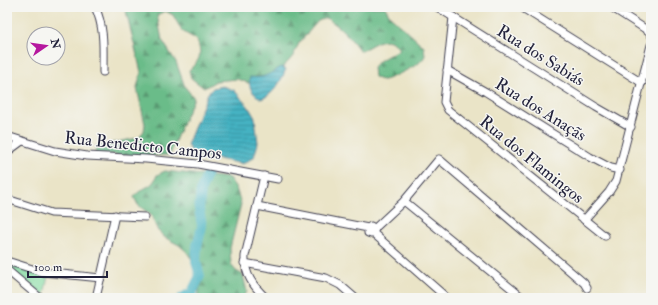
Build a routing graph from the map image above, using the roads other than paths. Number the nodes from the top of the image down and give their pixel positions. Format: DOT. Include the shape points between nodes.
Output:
graph roads {
  1 [pos="96,7"];
  2 [pos="437,7"];
  3 [pos="521,7"];
  4 [pos="611,7"];
  5 [pos="453,17"];
  6 [pos="650,33"];
  7 [pos="651,45"];
  8 [pos="447,70"];
  9 [pos="103,72"];
  10 [pos="642,83"];
  11 [pos="630,127"];
  12 [pos="7,136"];
  13 [pos="22,141"];
  14 [pos="7,152"];
  15 [pos="620,170"];
  16 [pos="264,176"];
  17 [pos="278,179"];
  18 [pos="7,199"];
  19 [pos="404,201"];
  20 [pos="257,206"];
  21 [pos="115,215"];
  22 [pos="145,217"];
  23 [pos="584,220"];
  24 [pos="372,230"];
  25 [pos="605,236"];
  26 [pos="7,261"];
  27 [pos="244,263"];
  28 [pos="7,270"];
  29 [pos="101,278"];
  30 [pos="587,288"];
  31 [pos="40,298"];
  32 [pos="96,298"];
  33 [pos="266,298"];
  34 [pos="355,298"];
  35 [pos="447,298"];
  36 [pos="523,298"];
  1 -- 9 [label="street" via="104,35"];
  2 -- 5 [label="street, Rua dos Sabiás"];
  3 -- 10 [label="street"];
  4 -- 6 [label="street"];
  5 -- 8 [label="street"];
  5 -- 11 [label="street, Rua dos Sabiás"];
  7 -- 10 [label="street"];
  8 -- 15 [label="street, Rua dos Anaçãs" via="590,157"];
  8 -- 23 [label="street, Rua dos Flamingos" via="444,102 448,110"];
  10 -- 11 [label="street"];
  11 -- 15 [label="street"];
  12 -- 13 [label="street, Rua Benedicto Campos"];
  13 -- 14 [label="street"];
  13 -- 16 [label="street, Rua Benedicto Campos" via="55,151 87,156 184,163"];
  15 -- 23 [label="street" via="609,192"];
  16 -- 17 [label="street, Rua Benedicto Campos"];
  16 -- 20 [label="street"];
  18 -- 21 [label="street" via="51,213"];
  19 -- 24 [label="street"];
  19 -- 30 [label="street" via="439,159"];
  19 -- 36 [label="street"];
  20 -- 24 [label="street"];
  20 -- 27 [label="street"];
  21 -- 22 [label="street"];
  21 -- 29 [label="street"];
  23 -- 25 [label="street, Rua dos Flamingos"];
  24 -- 35 [label="street"];
  26 -- 29 [label="street" via="42,272"];
  27 -- 33 [label="street" via="249,278"];
  27 -- 34 [label="street" via="326,278 340,285"];
  28 -- 31 [label="street"];
  29 -- 32 [label="street"];
}
